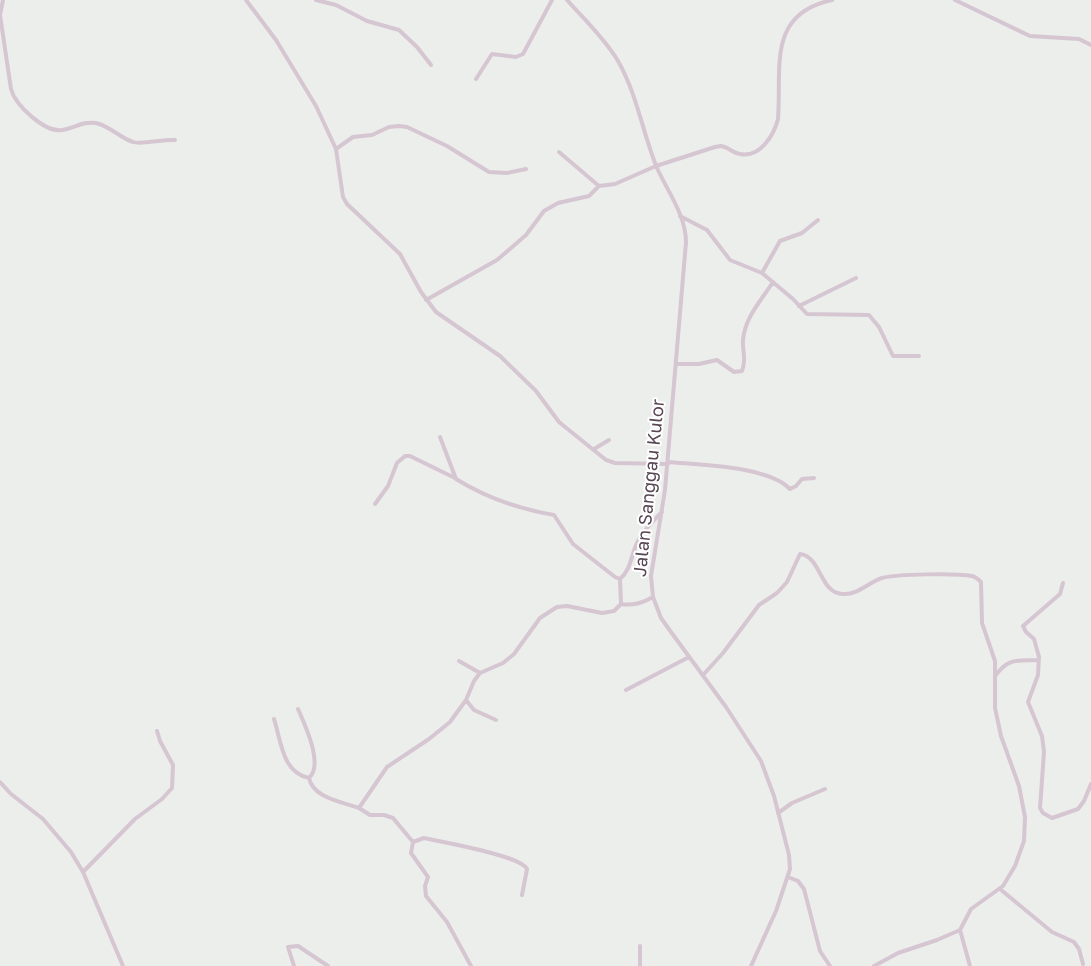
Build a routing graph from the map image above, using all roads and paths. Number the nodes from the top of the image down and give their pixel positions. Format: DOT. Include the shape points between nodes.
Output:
graph roads {
  1 [pos="3,0"];
  2 [pos="246,0"];
  3 [pos="316,0"];
  4 [pos="552,0"];
  5 [pos="567,0"];
  6 [pos="832,0"];
  7 [pos="955,0"];
  8 [pos="1091,45"];
  9 [pos="431,65"];
  10 [pos="476,79"];
  11 [pos="175,140"];
  12 [pos="336,149"];
  13 [pos="559,152"];
  14 [pos="656,166"];
  15 [pos="526,169"];
  16 [pos="599,186"];
  17 [pos="680,216"];
  18 [pos="818,220"];
  19 [pos="762,273"];
  20 [pos="856,278"];
  21 [pos="773,282"];
  22 [pos="426,300"];
  23 [pos="799,306"];
  24 [pos="919,356"];
  25 [pos="676,364"];
  26 [pos="440,437"];
  27 [pos="609,440"];
  28 [pos="594,449"];
  29 [pos="668,463"];
  30 [pos="814,478"];
  31 [pos="456,479"];
  32 [pos="375,504"];
  33 [pos="662,512"];
  34 [pos="620,579"];
  35 [pos="1064,583"];
  36 [pos="653,597"];
  37 [pos="621,604"];
  38 [pos="689,657"];
  39 [pos="1039,660"];
  40 [pos="459,661"];
  41 [pos="480,673"];
  42 [pos="703,675"];
  43 [pos="995,676"];
  44 [pos="626,690"];
  45 [pos="466,700"];
  46 [pos="298,709"];
  47 [pos="274,719"];
  48 [pos="496,720"];
  49 [pos="157,730"];
  50 [pos="309,778"];
  51 [pos="0,782"];
  52 [pos="1091,784"];
  53 [pos="824,789"];
  54 [pos="359,808"];
  55 [pos="778,813"];
  56 [pos="413,842"];
  57 [pos="83,872"];
  58 [pos="788,877"];
  59 [pos="1000,889"];
  60 [pos="522,895"];
  61 [pos="960,930"];
  62 [pos="640,946"];
  63 [pos="1083,964"];
  64 [pos="123,966"];
  65 [pos="294,966"];
  66 [pos="328,966"];
  67 [pos="471,966"];
  68 [pos="640,966"];
  69 [pos="750,966"];
  70 [pos="830,966"];
  71 [pos="874,966"];
  72 [pos="970,966"];
  1 -- 11 [label="street" via="0,15 11,89 17,102 33,117 57,130 84,122 98,124 136,143"];
  2 -- 12 [label="street" via="297,73"];
  3 -- 9 [label="street" via="399,30"];
  4 -- 10 [label="street" via="523,54 492,54"];
  5 -- 14 [label="street, Jalan Sanggau Kulor" via="619,62"];
  6 -- 14 [label="street" via="794,18 783,34 778,119 775,130 764,145 741,154 722,146"];
  7 -- 8 [label="street" via="1030,36 1079,39"];
  12 -- 15 [label="street" via="352,137 372,135 399,126 447,146 489,172 507,174"];
  12 -- 22 [label="street" via="347,204 400,254"];
  13 -- 16 [label="street"];
  14 -- 16 [label="street" via="615,184"];
  14 -- 17 [label="street, Jalan Sanggau Kulor"];
  16 -- 22 [label="street" via="589,196 565,200 548,208 526,235 497,260"];
  17 -- 19 [label="street" via="707,230 730,260"];
  17 -- 25 [label="street, Jalan Sanggau Kulor" via="686,242"];
  18 -- 19 [label="street" via="802,233 780,241"];
  19 -- 21 [label="street"];
  20 -- 23 [label="street"];
  21 -- 23 [label="street"];
  21 -- 25 [label="street" via="749,320 743,341 745,358 742,371 734,372 717,360"];
  22 -- 28 [label="street" via="442,318 500,356 536,391 559,422"];
  23 -- 24 [label="street" via="813,316 869,314 893,356"];
  25 -- 29 [label="street, Jalan Sanggau Kulor"];
  26 -- 31 [label="street"];
  27 -- 28 [label="street"];
  28 -- 29 [label="street" via="611,462"];
  29 -- 30 [label="street" via="749,472 779,480 790,489 802,479"];
  29 -- 33 [label="street, Jalan Sanggau Kulor"];
  31 -- 32 [label="street" via="405,456"];
  31 -- 34 [label="street" via="487,495 535,512 554,515 574,544"];
  33 -- 34 [label="street" via="637,543"];
  33 -- 36 [label="street, Jalan Sanggau Kulor" via="651,576"];
  34 -- 37 [label="street"];
  35 -- 39 [label="street" via="1060,594 1023,626 1034,639"];
  36 -- 37 [label="street" via="642,603"];
  36 -- 38 [label="street, Jalan Sanggau Kulor" via="661,618"];
  37 -- 41 [label="street" via="608,613 567,606 549,610 514,654"];
  38 -- 42 [label="street, Jalan Sanggau Kulor"];
  38 -- 44 [label="street"];
  39 -- 43 [label="street" via="1004,664"];
  39 -- 52 [label="street" via="1038,675 1028,702 1042,736 1044,752 1040,808 1052,818 1078,809"];
  40 -- 41 [label="street"];
  41 -- 45 [label="street"];
  42 -- 43 [label="street" via="759,605 787,582 798,556 802,554 815,566 831,590 843,594 883,578 961,575 977,578 982,585 982,624 994,655"];
  42 -- 55 [label="street, Jalan Sanggau Kulor" via="761,761"];
  43 -- 59 [label="street" via="994,700 1000,730 1016,774 1026,830 1015,866"];
  45 -- 48 [label="street" via="474,710"];
  45 -- 54 [label="street" via="443,729 387,767"];
  46 -- 50 [label="street" via="315,761"];
  47 -- 50 [label="street" via="286,761"];
  49 -- 57 [label="street" via="173,765 172,788 135,819"];
  50 -- 54 [label="street" via="313,788 319,792"];
  51 -- 57 [label="street" via="64,841"];
  53 -- 55 [label="street" via="792,802"];
  54 -- 56 [label="street" via="370,815 393,818"];
  55 -- 58 [label="street, Jalan Sanggau Kulor" via="789,855"];
  56 -- 60 [label="street" via="424,838 523,863 527,868"];
  56 -- 67 [label="street" via="411,853 428,877 426,896 447,922"];
  57 -- 64 [label="street"];
  58 -- 69 [label="street, Jalan Sanggau Kulor"];
  58 -- 70 [label="street" via="798,880 804,889 820,950"];
  59 -- 61 [label="street" via="971,909"];
  59 -- 63 [label="street" via="1052,932 1074,942"];
  61 -- 71 [label="street" via="898,953"];
  61 -- 72 [label="street"];
  62 -- 68 [label="street"];
  65 -- 66 [label="street" via="288,951 288,947 293,945"];
}
